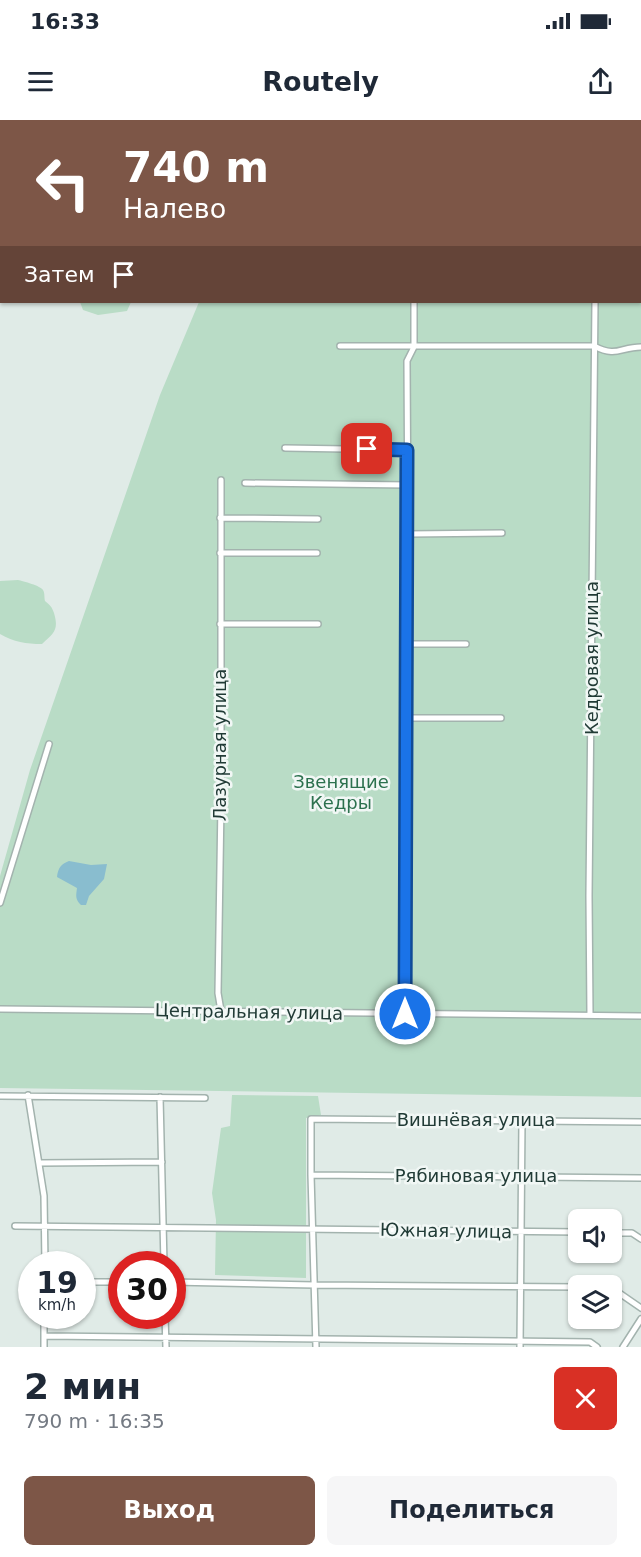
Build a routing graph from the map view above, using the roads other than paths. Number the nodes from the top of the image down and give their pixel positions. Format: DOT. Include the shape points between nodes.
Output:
graph roads {
  1 [pos="414,303"];
  2 [pos="595,303"];
  3 [pos="340,346"];
  4 [pos="594,346"];
  5 [pos="414,347"];
  6 [pos="641,347"];
  7 [pos="285,448"];
  8 [pos="407,450"];
  9 [pos="221,480"];
  10 [pos="245,483"];
  11 [pos="407,484"];
  12 [pos="220,519"];
  13 [pos="318,519"];
  14 [pos="502,533"];
  15 [pos="408,534"];
  16 [pos="220,553"];
  17 [pos="317,553"];
  18 [pos="220,624"];
  19 [pos="318,624"];
  20 [pos="407,644"];
  21 [pos="466,644"];
  22 [pos="406,718"];
  23 [pos="501,718"];
  24 [pos="49,744"];
  25 [pos="0,903"];
  26 [pos="0,1010"];
  27 [pos="221,1011"];
  28 [pos="405,1014"];
  29 [pos="590,1015"];
  30 [pos="641,1016"];
  31 [pos="28,1095"];
  32 [pos="0,1096"];
  33 [pos="160,1097"];
  34 [pos="206,1098"];
  35 [pos="522,1120"];
  36 [pos="641,1122"];
  37 [pos="162,1162"];
  38 [pos="39,1163"];
  39 [pos="311,1175"];
  40 [pos="522,1176"];
  41 [pos="641,1178"];
  42 [pos="15,1226"];
  43 [pos="44,1226"];
  44 [pos="163,1228"];
  45 [pos="313,1229"];
  46 [pos="521,1232"];
  47 [pos="568,1232"];
  48 [pos="622,1233"];
  49 [pos="641,1239"];
  50 [pos="45,1251"];
  51 [pos="164,1251"];
  52 [pos="186,1282"];
  53 [pos="315,1285"];
  54 [pos="520,1286"];
  55 [pos="568,1287"];
  56 [pos="622,1295"];
  57 [pos="641,1308"];
  58 [pos="641,1319"];
  59 [pos="44,1329"];
  60 [pos="165,1329"];
  61 [pos="44,1336"];
  62 [pos="165,1338"];
  63 [pos="316,1339"];
  64 [pos="520,1344"];
  65 [pos="44,1347"];
  66 [pos="166,1347"];
  67 [pos="316,1347"];
  68 [pos="597,1347"];
  69 [pos="623,1347"];
  1 -- 5 [label="street"];
  2 -- 4 [label="street, Кедровая улица"];
  3 -- 5 [label="street"];
  4 -- 5 [label="street"];
  4 -- 6 [label="street" via="606,352"];
  4 -- 29 [label="street, Кедровая улица"];
  5 -- 8 [label="street" via="407,361"];
  7 -- 8 [label="street"];
  8 -- 11 [label="street"];
  9 -- 12 [label="street, Лазурная улица"];
  10 -- 11 [label="street"];
  11 -- 15 [label="street"];
  12 -- 13 [label="street"];
  12 -- 16 [label="street, Лазурная улица"];
  14 -- 15 [label="street"];
  15 -- 20 [label="street"];
  16 -- 17 [label="street"];
  16 -- 18 [label="street, Лазурная улица"];
  18 -- 19 [label="street"];
  18 -- 27 [label="street, Лазурная улица"];
  20 -- 21 [label="street"];
  20 -- 22 [label="street"];
  22 -- 23 [label="street"];
  22 -- 28 [label="street"];
  24 -- 25 [label="street"];
  26 -- 27 [label="street, Центральная улица"];
  27 -- 28 [label="street, Центральная улица"];
  28 -- 29 [label="street, Центральная улица"];
  29 -- 30 [label="street, Центральная улица"];
  31 -- 32 [label="street"];
  31 -- 33 [label="street"];
  31 -- 38 [label="street"];
  33 -- 34 [label="street"];
  33 -- 37 [label="street"];
  35 -- 36 [label="street, Вишнёвая улица"];
  35 -- 39 [label="street, Вишнёвая улица" via="311,1119"];
  35 -- 40 [label="street"];
  37 -- 38 [label="street"];
  37 -- 44 [label="street"];
  38 -- 43 [label="street"];
  39 -- 40 [label="street, Рябиновая улица"];
  39 -- 45 [label="street"];
  40 -- 41 [label="street, Рябиновая улица"];
  40 -- 46 [label="street"];
  42 -- 43 [label="street, Южная улица"];
  43 -- 44 [label="street, Южная улица"];
  43 -- 50 [label="street"];
  44 -- 45 [label="street, Южная улица"];
  44 -- 51 [label="street"];
  45 -- 46 [label="street, Южная улица"];
  45 -- 53 [label="street"];
  46 -- 47 [label="street, Южная улица"];
  46 -- 54 [label="street"];
  48 -- 49 [label="street" via="632,1233"];
  52 -- 53 [label="street"];
  53 -- 54 [label="street"];
  53 -- 63 [label="street"];
  54 -- 55 [label="street"];
  54 -- 64 [label="street"];
  56 -- 57 [label="street"];
  58 -- 69 [label="street"];
  59 -- 61 [label="street"];
  60 -- 62 [label="street"];
  61 -- 62 [label="street"];
  61 -- 65 [label="street"];
  62 -- 63 [label="street"];
  62 -- 66 [label="street"];
  63 -- 64 [label="street"];
  63 -- 67 [label="street"];
  64 -- 68 [label="street" via="590,1341"];
}
